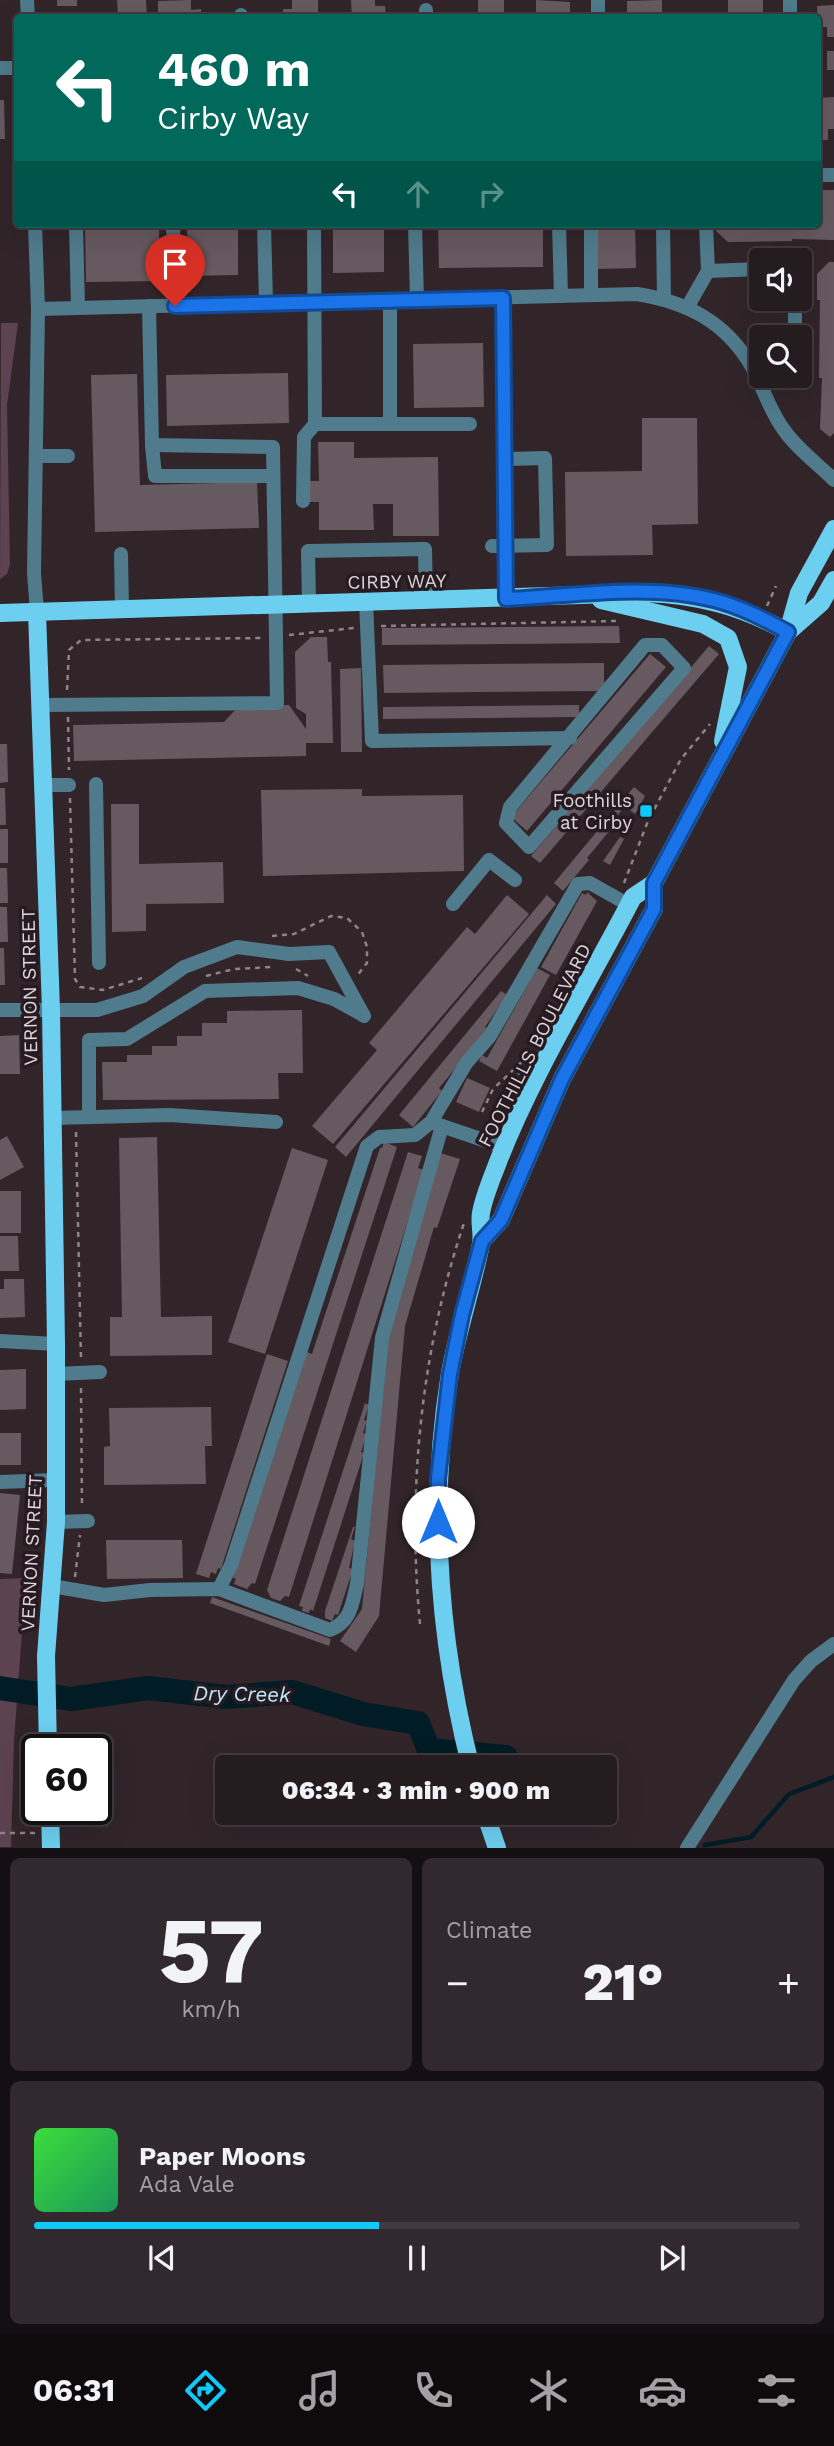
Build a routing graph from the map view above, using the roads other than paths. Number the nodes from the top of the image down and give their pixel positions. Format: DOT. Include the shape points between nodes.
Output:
graph roads {
  1 [pos="35,228"];
  2 [pos="76,228"];
  3 [pos="173,228"];
  4 [pos="264,228"];
  5 [pos="314,228"];
  6 [pos="415,228"];
  7 [pos="559,228"];
  8 [pos="590,228"];
  9 [pos="663,228"];
  10 [pos="706,228"];
  11 [pos="749,269"];
  12 [pos="708,271"];
  13 [pos="591,295"];
  14 [pos="561,296"];
  15 [pos="503,298"];
  16 [pos="664,299"];
  17 [pos="417,300"];
  18 [pos="390,301"];
  19 [pos="317,302"];
  20 [pos="266,303"];
  21 [pos="149,306"];
  22 [pos="175,306"];
  23 [pos="688,306"];
  24 [pos="78,308"];
  25 [pos="37,309"];
  26 [pos="749,360"];
  27 [pos="767,388"];
  28 [pos="315,424"];
  29 [pos="390,424"];
  30 [pos="470,424"];
  31 [pos="152,445"];
  32 [pos="37,456"];
  33 [pos="68,456"];
  34 [pos="506,459"];
  35 [pos="273,476"];
  36 [pos="834,480"];
  37 [pos="303,501"];
  38 [pos="834,529"];
  39 [pos="499,546"];
  40 [pos="121,554"];
  41 [pos="834,580"];
  42 [pos="580,595"];
  43 [pos="506,599"];
  44 [pos="426,601"];
  45 [pos="366,602"];
  46 [pos="309,604"];
  47 [pos="275,605"];
  48 [pos="122,610"];
  49 [pos="37,612"];
  50 [pos="0,613"];
  51 [pos="788,632"];
  52 [pos="41,705"];
  53 [pos="570,738"];
  54 [pos="718,765"];
  55 [pos="96,784"];
  56 [pos="44,785"];
  57 [pos="69,785"];
  58 [pos="514,880"];
  59 [pos="654,883"];
  60 [pos="453,904"];
  61 [pos="629,905"];
  62 [pos="99,963"];
  63 [pos="0,1010"];
  64 [pos="51,1010"];
  65 [pos="89,1116"];
  66 [pos="53,1118"];
  67 [pos="276,1122"];
  68 [pos="436,1124"];
  69 [pos="504,1147"];
  70 [pos="482,1241"];
  71 [pos="0,1341"];
  72 [pos="56,1344"];
  73 [pos="100,1372"];
  74 [pos="56,1374"];
  75 [pos="56,1480"];
  76 [pos="0,1482"];
  77 [pos="56,1521"];
  78 [pos="88,1521"];
  79 [pos="52,1586"];
  80 [pos="219,1589"];
  81 [pos="834,1644"];
  82 [pos="48,1734"];
  83 [pos="468,1755"];
  84 [pos="489,1825"];
  85 [pos="497,1847"];
  86 [pos="687,1847"];
  1 -- 25 [label="street, VERNON STREET"];
  2 -- 24 [label="street"];
  3 -- 22 [label="street"];
  4 -- 20 [label="street"];
  5 -- 19 [label="street"];
  6 -- 17 [label="street"];
  7 -- 14 [label="street"];
  8 -- 13 [label="street"];
  9 -- 16 [label="street"];
  10 -- 12 [label="street"];
  11 -- 12 [label="street"];
  12 -- 23 [label="street"];
  13 -- 14 [label="street"];
  13 -- 16 [label="street" via="637,294"];
  14 -- 15 [label="street"];
  15 -- 17 [label="street"];
  15 -- 34 [label="street"];
  16 -- 23 [label="street"];
  17 -- 18 [label="street"];
  18 -- 19 [label="street"];
  18 -- 29 [label="street"];
  19 -- 20 [label="street"];
  19 -- 28 [label="street"];
  20 -- 22 [label="street"];
  21 -- 22 [label="street"];
  21 -- 24 [label="street"];
  21 -- 31 [label="street"];
  23 -- 26 [label="street" via="734,341"];
  24 -- 25 [label="street"];
  25 -- 32 [label="street, VERNON STREET"];
  27 -- 36 [label="street" via="784,431"];
  28 -- 29 [label="street"];
  28 -- 37 [label="street" via="304,437"];
  29 -- 30 [label="street"];
  31 -- 35 [label="street" via="272,447"];
  31 -- 35 [label="street" via="155,476"];
  32 -- 33 [label="street"];
  32 -- 49 [label="street, VERNON STREET"];
  34 -- 39 [label="street"];
  34 -- 39 [label="street" via="545,458 547,545"];
  35 -- 47 [label="street"];
  38 -- 51 [label="main road" via="799,593"];
  39 -- 43 [label="street"];
  40 -- 48 [label="street"];
  41 -- 51 [label="main road" via="821,603"];
  42 -- 43 [label="main road, CIRBY WAY"];
  42 -- 51 [label="main road, CIRBY WAY" via="693,596 749,612"];
  42 -- 54 [label="main road" via="703,624 728,638 737,660 738,679"];
  43 -- 44 [label="main road, CIRBY WAY"];
  44 -- 45 [label="main road, CIRBY WAY"];
  44 -- 46 [label="street" via="425,549 308,551"];
  45 -- 46 [label="main road, CIRBY WAY"];
  45 -- 53 [label="street" via="372,741"];
  46 -- 47 [label="main road, CIRBY WAY"];
  47 -- 48 [label="main road, CIRBY WAY"];
  47 -- 52 [label="street" via="277,703"];
  48 -- 49 [label="main road, CIRBY WAY"];
  49 -- 50 [label="main road, CIRBY WAY"];
  49 -- 52 [label="main road, VERNON STREET"];
  51 -- 54 [label="main road, FOOTHILLS BOULEVARD"];
  52 -- 56 [label="main road, VERNON STREET"];
  53 -- 53 [label="street" via="645,645 662,645 684,668 529,847 506,824 510,807"];
  54 -- 59 [label="main road, FOOTHILLS BOULEVARD"];
  55 -- 62 [label="street"];
  56 -- 57 [label="street"];
  56 -- 64 [label="main road, VERNON STREET"];
  58 -- 60 [label="street" via="489,860"];
  59 -- 61 [label="main road, FOOTHILLS BOULEVARD"];
  59 -- 70 [label="main road, FOOTHILLS BOULEVARD" via="654,909 562,1079 501,1220"];
  61 -- 68 [label="street" via="590,883 578,884 490,1036 467,1062"];
  61 -- 69 [label="main road, FOOTHILLS BOULEVARD"];
  63 -- 64 [label="street"];
  64 -- 65 [label="street" via="97,1010 143,996 184,967 237,947 289,954 329,952 364,1016 334,999 298,988 205,991 127,1039 89,1040"];
  64 -- 66 [label="main road, VERNON STREET"];
  65 -- 66 [label="street"];
  65 -- 67 [label="street" via="170,1115"];
  66 -- 72 [label="main road, VERNON STREET"];
  68 -- 69 [label="street"];
  68 -- 80 [label="street" via="415,1135 379,1137 368,1146 231,1565"];
  68 -- 80 [label="street" via="382,1338 350,1614 330,1630"];
  69 -- 70 [label="main road, FOOTHILLS BOULEVARD" via="481,1214"];
  70 -- 83 [label="main road, FOOTHILLS BOULEVARD" via="462,1315 438,1479 441,1612"];
  71 -- 72 [label="street"];
  72 -- 74 [label="main road, VERNON STREET"];
  73 -- 74 [label="street"];
  74 -- 75 [label="main road, VERNON STREET"];
  75 -- 76 [label="street"];
  75 -- 77 [label="main road, VERNON STREET"];
  77 -- 78 [label="street"];
  77 -- 79 [label="main road, VERNON STREET"];
  79 -- 80 [label="street" via="104,1595"];
  79 -- 82 [label="main road, VERNON STREET" via="46,1656"];
  81 -- 86 [label="street" via="794,1681"];
  84 -- 85 [label="main road"];
}
